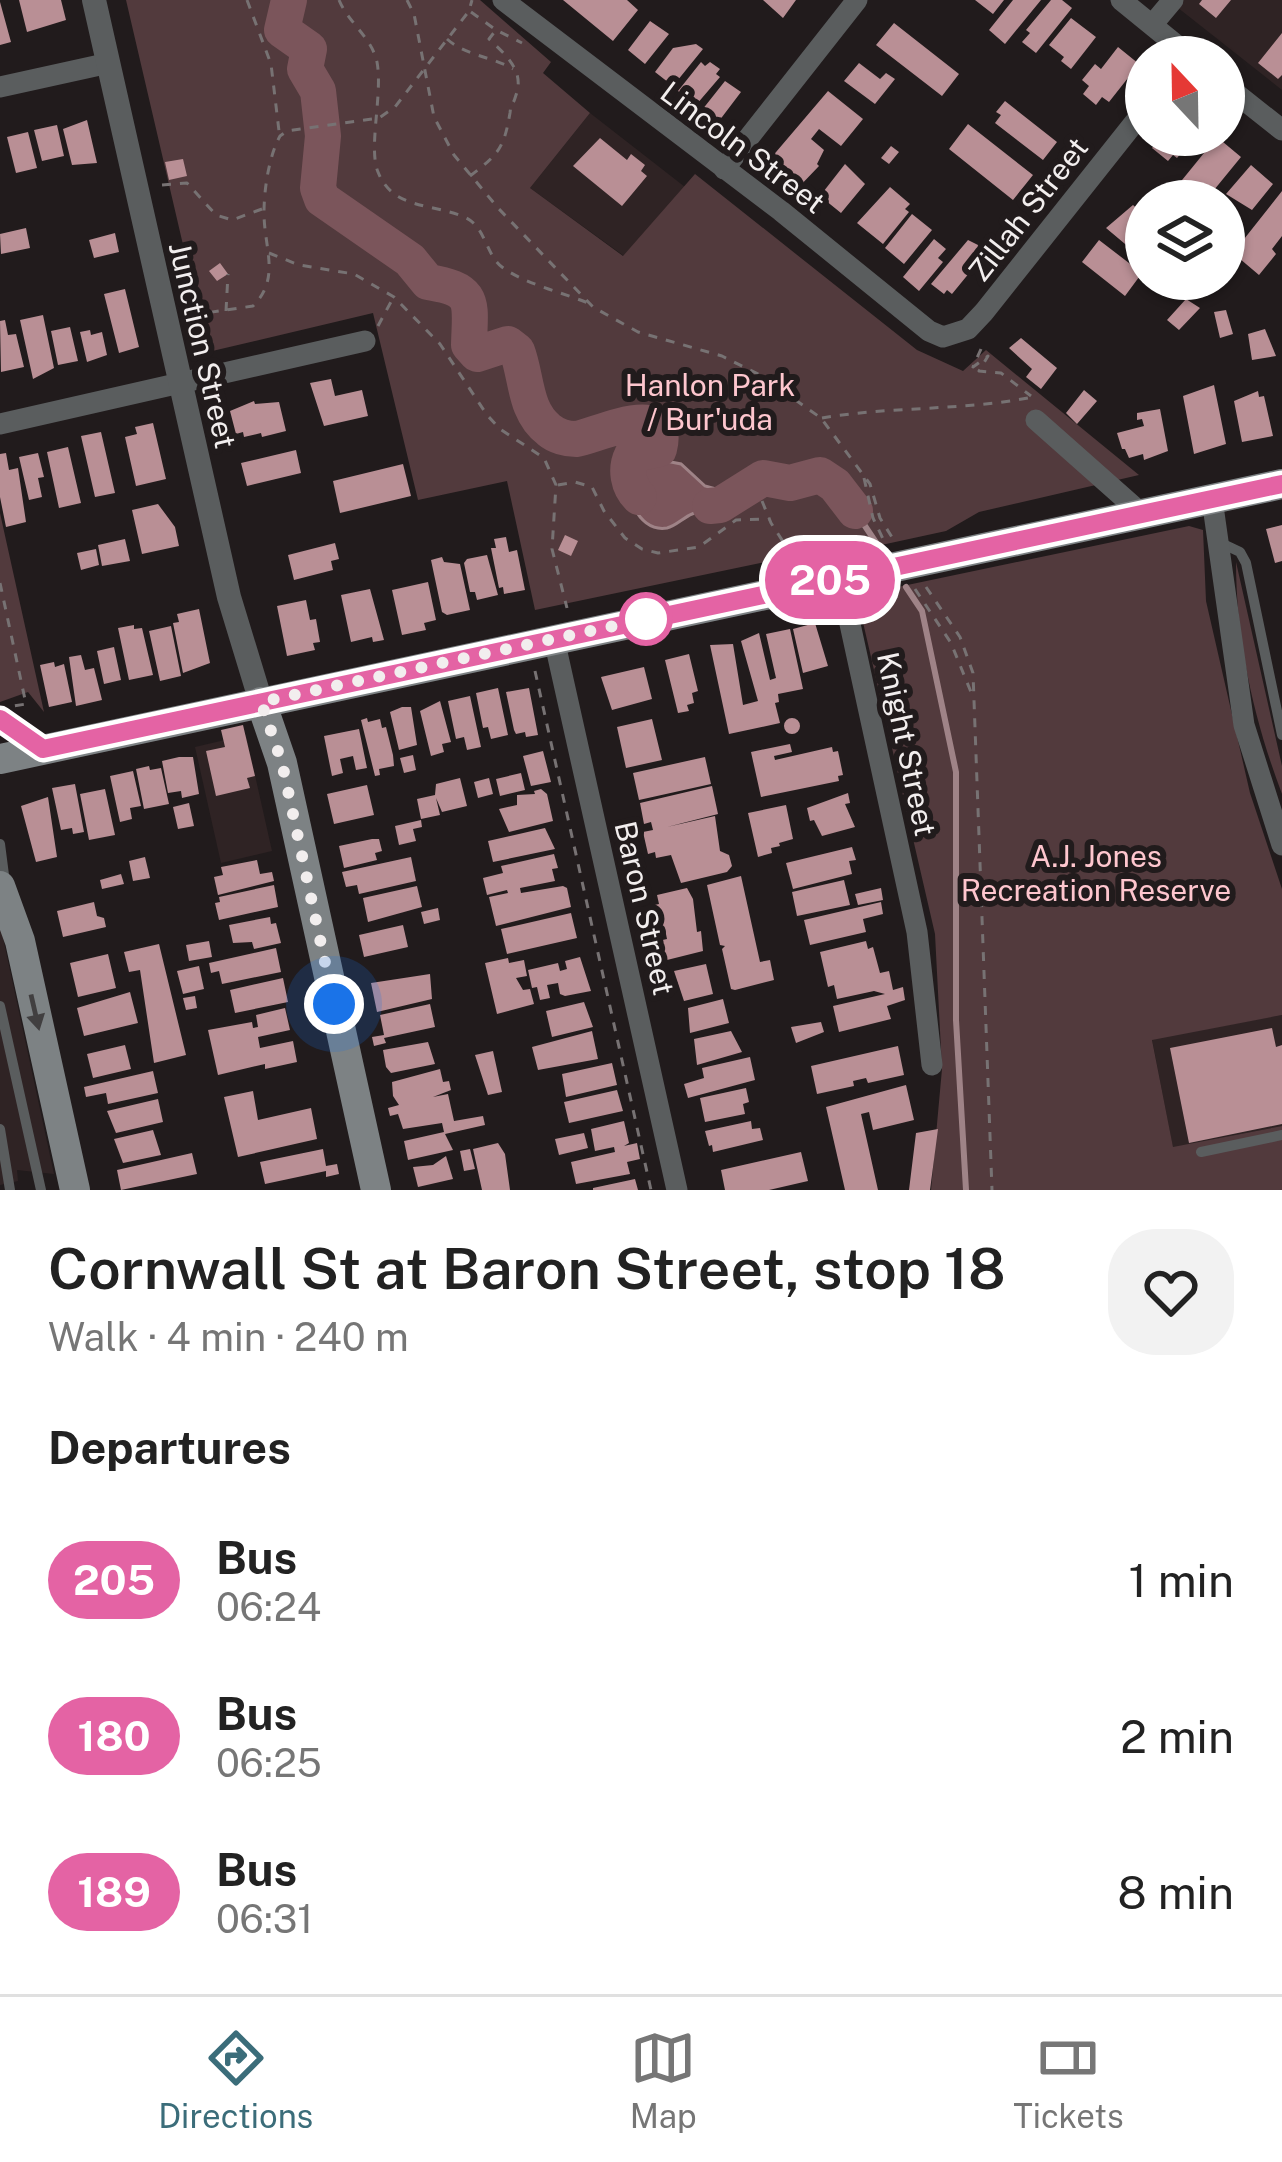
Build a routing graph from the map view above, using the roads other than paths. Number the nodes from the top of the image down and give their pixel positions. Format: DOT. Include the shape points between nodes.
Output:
graph roads {
  1 [pos="94,0"];
  2 [pos="503,0"];
  3 [pos="857,0"];
  4 [pos="1121,0"];
  5 [pos="1173,0"];
  6 [pos="1153,26"];
  7 [pos="1165,36"];
  8 [pos="109,63"];
  9 [pos="0,87"];
  10 [pos="1245,100"];
  11 [pos="1282,130"];
  12 [pos="1125,134"];
  13 [pos="724,169"];
  14 [pos="948,338"];
  15 [pos="364,341"];
  16 [pos="181,384"];
  17 [pos="1036,420"];
  18 [pos="0,424"];
  19 [pos="1282,484"];
  20 [pos="1212,499"];
  21 [pos="1141,513"];
  22 [pos="1218,542"];
  23 [pos="840,578"];
  24 [pos="554,639"];
  25 [pos="261,702"];
  26 [pos="4,714"];
  27 [pos="1282,735"];
  28 [pos="43,749"];
  29 [pos="0,759"];
  30 [pos="0,844"];
  31 [pos="1282,845"];
  32 [pos="3,893"];
  33 [pos="0,1006"];
  34 [pos="932,1065"];
  35 [pos="0,1129"];
  36 [pos="1282,1135"];
  37 [pos="1201,1152"];
  38 [pos="9,1187"];
  39 [pos="41,1190"];
  40 [pos="75,1190"];
  41 [pos="376,1190"];
  42 [pos="677,1190"];
  1 -- 8 [label="street, Junction Street"];
  2 -- 13 [label="street, Lincoln Street"];
  3 -- 13 [label="street"];
  4 -- 6 [label="street"];
  5 -- 6 [label="street"];
  6 -- 7 [label="street"];
  8 -- 9 [label="street"];
  8 -- 16 [label="street, Junction Street"];
  10 -- 11 [label="street"];
  12 -- 14 [label="street, Zillah Street" via="973,325"];
  13 -- 14 [label="street, Lincoln Street" via="928,331"];
  15 -- 16 [label="street"];
  16 -- 18 [label="street"];
  16 -- 25 [label="street, Junction Street"];
  17 -- 21 [label="street"];
  19 -- 20 [label="main road"];
  20 -- 21 [label="main road"];
  20 -- 22 [label="street"];
  21 -- 23 [label="main road"];
  22 -- 27 [label="lane" via="1246,563"];
  22 -- 31 [label="street" via="1244,725"];
  23 -- 24 [label="main road"];
  23 -- 34 [label="street, Knight Street" via="917,932"];
  24 -- 25 [label="main road"];
  24 -- 42 [label="street, Baron Street"];
  25 -- 28 [label="main road"];
  25 -- 41 [label="main road" via="282,763"];
  26 -- 28 [label="lane"];
  28 -- 29 [label="main road"];
  30 -- 32 [label="lane"];
  32 -- 40 [label="main road, one-way"];
  33 -- 39 [label="lane"];
  35 -- 38 [label="lane"];
  36 -- 37 [label="lane"];
}
